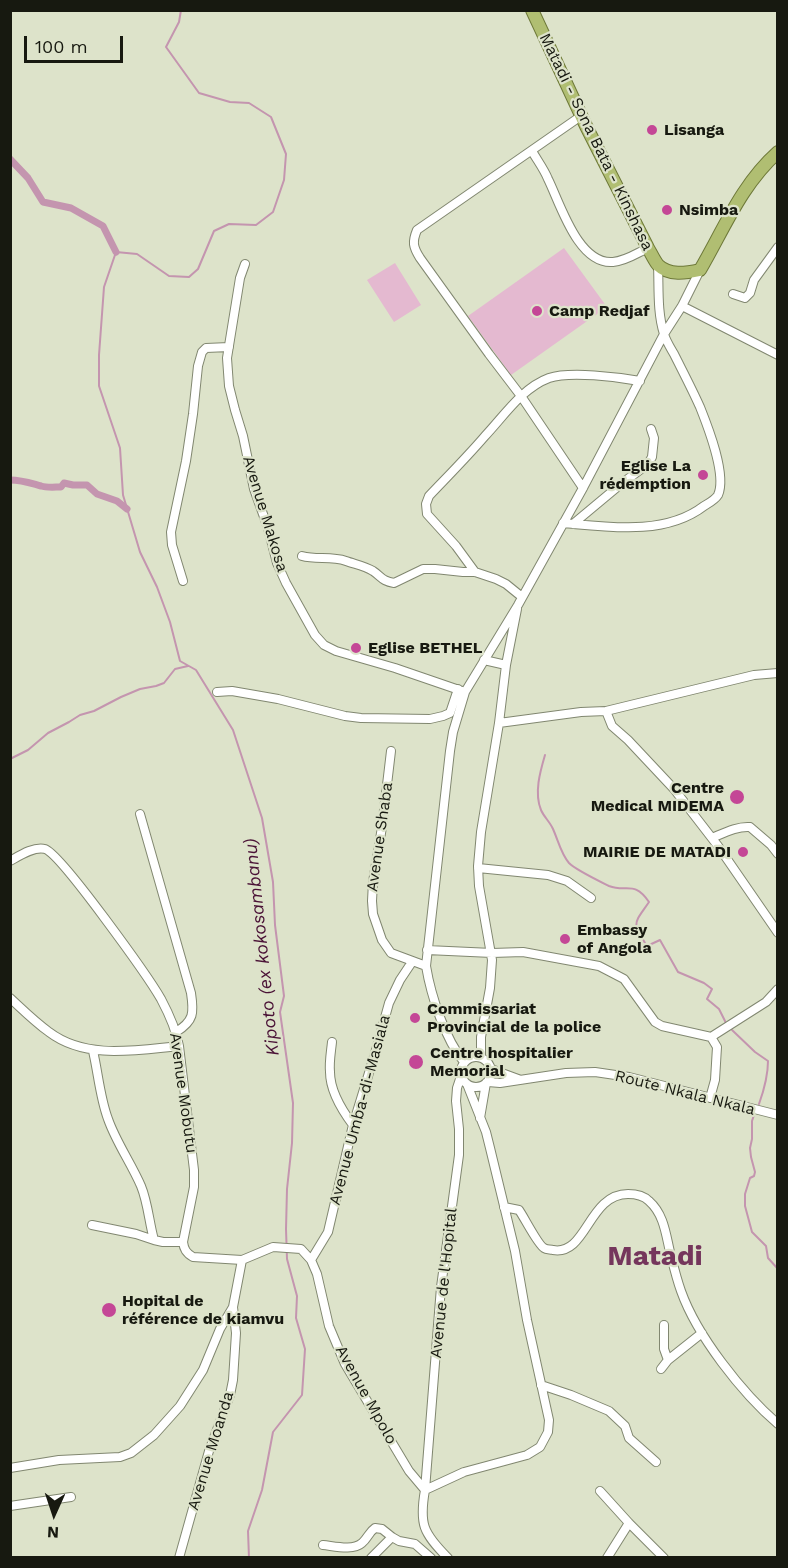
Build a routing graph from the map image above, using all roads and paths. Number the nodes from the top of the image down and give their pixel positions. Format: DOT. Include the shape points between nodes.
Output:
graph roads {
  1 [pos="532,10"];
  2 [pos="581,116"];
  3 [pos="532,150"];
  4 [pos="777,152"];
  5 [pos="777,247"];
  6 [pos="648,248"];
  7 [pos="245,264"];
  8 [pos="658,265"];
  9 [pos="700,270"];
  10 [pos="733,294"];
  11 [pos="682,306"];
  12 [pos="664,334"];
  13 [pos="229,347"];
  14 [pos="777,355"];
  15 [pos="640,381"];
  16 [pos="521,396"];
  17 [pos="651,429"];
  18 [pos="583,488"];
  19 [pos="563,523"];
  20 [pos="573,524"];
  21 [pos="302,556"];
  22 [pos="475,572"];
  23 [pos="183,581"];
  24 [pos="520,601"];
  25 [pos="484,660"];
  26 [pos="506,665"];
  27 [pos="777,673"];
  28 [pos="462,691"];
  29 [pos="218,692"];
  30 [pos="606,711"];
  31 [pos="499,723"];
  32 [pos="391,751"];
  33 [pos="140,814"];
  34 [pos="712,838"];
  35 [pos="777,854"];
  36 [pos="10,861"];
  37 [pos="478,868"];
  38 [pos="591,898"];
  39 [pos="777,933"];
  40 [pos="427,950"];
  41 [pos="492,953"];
  42 [pos="412,962"];
  43 [pos="426,966"];
  44 [pos="777,989"];
  45 [pos="10,999"];
  46 [pos="766,1002"];
  47 [pos="777,1004"];
  48 [pos="176,1032"];
  49 [pos="711,1037"];
  50 [pos="332,1042"];
  51 [pos="179,1046"];
  52 [pos="93,1051"];
  53 [pos="481,1057"];
  54 [pos="464,1062"];
  55 [pos="491,1069"];
  56 [pos="461,1076"];
  57 [pos="520,1080"];
  58 [pos="487,1082"];
  59 [pos="467,1084"];
  60 [pos="710,1098"];
  61 [pos="777,1115"];
  62 [pos="480,1119"];
  63 [pos="352,1125"];
  64 [pos="504,1207"];
  65 [pos="92,1225"];
  66 [pos="154,1240"];
  67 [pos="183,1242"];
  68 [pos="242,1260"];
  69 [pos="311,1260"];
  70 [pos="233,1307"];
  71 [pos="664,1326"];
  72 [pos="702,1333"];
  73 [pos="668,1360"];
  74 [pos="661,1369"];
  75 [pos="541,1385"];
  76 [pos="777,1424"];
  77 [pos="656,1462"];
  78 [pos="10,1468"];
  79 [pos="425,1490"];
  80 [pos="600,1491"];
  81 [pos="71,1497"];
  82 [pos="10,1506"];
  83 [pos="630,1523"];
  84 [pos="392,1537"];
  85 [pos="323,1545"];
  86 [pos="179,1557"];
  87 [pos="371,1557"];
  88 [pos="430,1557"];
  89 [pos="448,1557"];
  90 [pos="607,1557"];
  91 [pos="664,1557"];
  1 -- 2 [label="highway, Matadi - Sona Bata - Kinshasa"];
  2 -- 3 [label="street"];
  2 -- 6 [label="highway, Matadi - Sona Bata - Kinshasa"];
  3 -- 6 [label="street" via="582,246 604,261 613,262"];
  3 -- 16 [label="street" via="417,230 413,240 420,258"];
  4 -- 9 [label="highway" via="749,183"];
  5 -- 10 [label="street" via="754,280 750,293 745,298"];
  6 -- 8 [label="highway, Matadi - Sona Bata - Kinshasa"];
  7 -- 13 [label="street, Avenue Makosa"];
  8 -- 9 [label="highway, Matadi - Sona Bata - Kinshasa" via="669,272"];
  8 -- 12 [label="street"];
  9 -- 11 [label="street"];
  11 -- 12 [label="street"];
  11 -- 14 [label="street"];
  12 -- 15 [label="street"];
  12 -- 20 [label="street" via="710,433 717,457 717,498 698,511 652,525 630,528"];
  13 -- 23 [label="street" via="206,348 198,366 186,461 171,532"];
  13 -- 28 [label="street, Avenue Makosa" via="229,386 254,489 277,563 315,635 336,651"];
  15 -- 16 [label="street" via="577,375 551,377"];
  15 -- 18 [label="street"];
  16 -- 18 [label="street"];
  16 -- 22 [label="street" via="429,496 426,504 432,520"];
  17 -- 20 [label="street" via="654,438 648,464"];
  18 -- 19 [label="street"];
  19 -- 20 [label="street"];
  19 -- 24 [label="street"];
  21 -- 22 [label="street" via="342,560 394,583 423,569"];
  22 -- 24 [label="street" via="506,584"];
  24 -- 25 [label="street"];
  24 -- 26 [label="street"];
  25 -- 26 [label="street"];
  25 -- 28 [label="street"];
  26 -- 31 [label="street"];
  27 -- 30 [label="street" via="754,675"];
  28 -- 29 [label="street" via="450,713 430,719 353,717 279,699"];
  28 -- 40 [label="street" via="450,751"];
  30 -- 31 [label="street"];
  30 -- 34 [label="street" via="612,726 674,789"];
  31 -- 37 [label="street"];
  32 -- 42 [label="street, Avenue Shaba" via="372,902 387,948"];
  33 -- 48 [label="street" via="194,1011 188,1025"];
  34 -- 35 [label="street" via="746,826"];
  34 -- 39 [label="street"];
  36 -- 48 [label="street, Avenue Mobutu" via="38,849 54,856 146,976"];
  37 -- 38 [label="street" via="548,875 567,881"];
  37 -- 41 [label="street"];
  40 -- 41 [label="street"];
  40 -- 43 [label="street"];
  41 -- 49 [label="street" via="523,952 599,966 624,979 655,1022"];
  41 -- 53 [label="street"];
  42 -- 43 [label="street, Avenue Shaba"];
  42 -- 63 [label="street, Avenue Umba-di-Masiala" via="389,1003"];
  43 -- 54 [label="street" via="429,987 449,1040"];
  44 -- 46 [label="street"];
  45 -- 52 [label="street" via="50,1033"];
  46 -- 47 [label="street"];
  46 -- 49 [label="street"];
  48 -- 51 [label="street, Avenue Mobutu"];
  49 -- 60 [label="street" via="717,1047"];
  50 -- 63 [label="street" via="332,1087"];
  51 -- 52 [label="street"];
  51 -- 67 [label="street, Avenue Mobutu" via="194,1170"];
  52 -- 66 [label="street" via="107,1116 147,1201"];
  53 -- 54 [label="street"];
  53 -- 55 [label="street"];
  54 -- 56 [label="street"];
  55 -- 57 [label="street"];
  55 -- 58 [label="street"];
  56 -- 59 [label="street"];
  56 -- 79 [label="street, Avenue de l'Hopital" via="456,1101 459,1155 441,1287"];
  57 -- 58 [label="street, Route Nkala Nkala"];
  57 -- 60 [label="street, Route Nkala Nkala" via="595,1072"];
  58 -- 59 [label="street" via="477,1087"];
  58 -- 62 [label="street"];
  59 -- 62 [label="street"];
  60 -- 61 [label="street, Route Nkala Nkala"];
  62 -- 64 [label="street"];
  63 -- 69 [label="street, Avenue Umba-di-Masiala" via="328,1232"];
  64 -- 72 [label="street" via="519,1210 544,1248 560,1251 573,1246 602,1204 613,1197 636,1194 649,1201 663,1221 682,1293"];
  64 -- 75 [label="street"];
  65 -- 66 [label="street"];
  66 -- 67 [label="street"];
  67 -- 68 [label="street" via="187,1254 193,1257"];
  68 -- 69 [label="street, Avenue Mpolo" via="273,1247 301,1249"];
  68 -- 70 [label="street"];
  69 -- 79 [label="street, Avenue Mpolo" via="329,1326 345,1364 409,1471"];
  70 -- 78 [label="street" via="203,1370 180,1406 131,1453"];
  70 -- 86 [label="street, Avenue Moanda" via="236,1333 230,1395 209,1451"];
  71 -- 73 [label="street"];
  72 -- 73 [label="street"];
  72 -- 76 [label="street"];
  73 -- 74 [label="street"];
  75 -- 77 [label="street" via="609,1411 625,1426 628,1438"];
  75 -- 79 [label="street" via="549,1420 540,1447 520,1458 464,1472"];
  79 -- 89 [label="street" via="422,1509 426,1532"];
  80 -- 83 [label="street"];
  81 -- 82 [label="street"];
  83 -- 90 [label="street"];
  83 -- 91 [label="street"];
  84 -- 85 [label="street" via="375,1528 353,1548"];
  84 -- 87 [label="street"];
  84 -- 88 [label="street" via="415,1544"];
}
